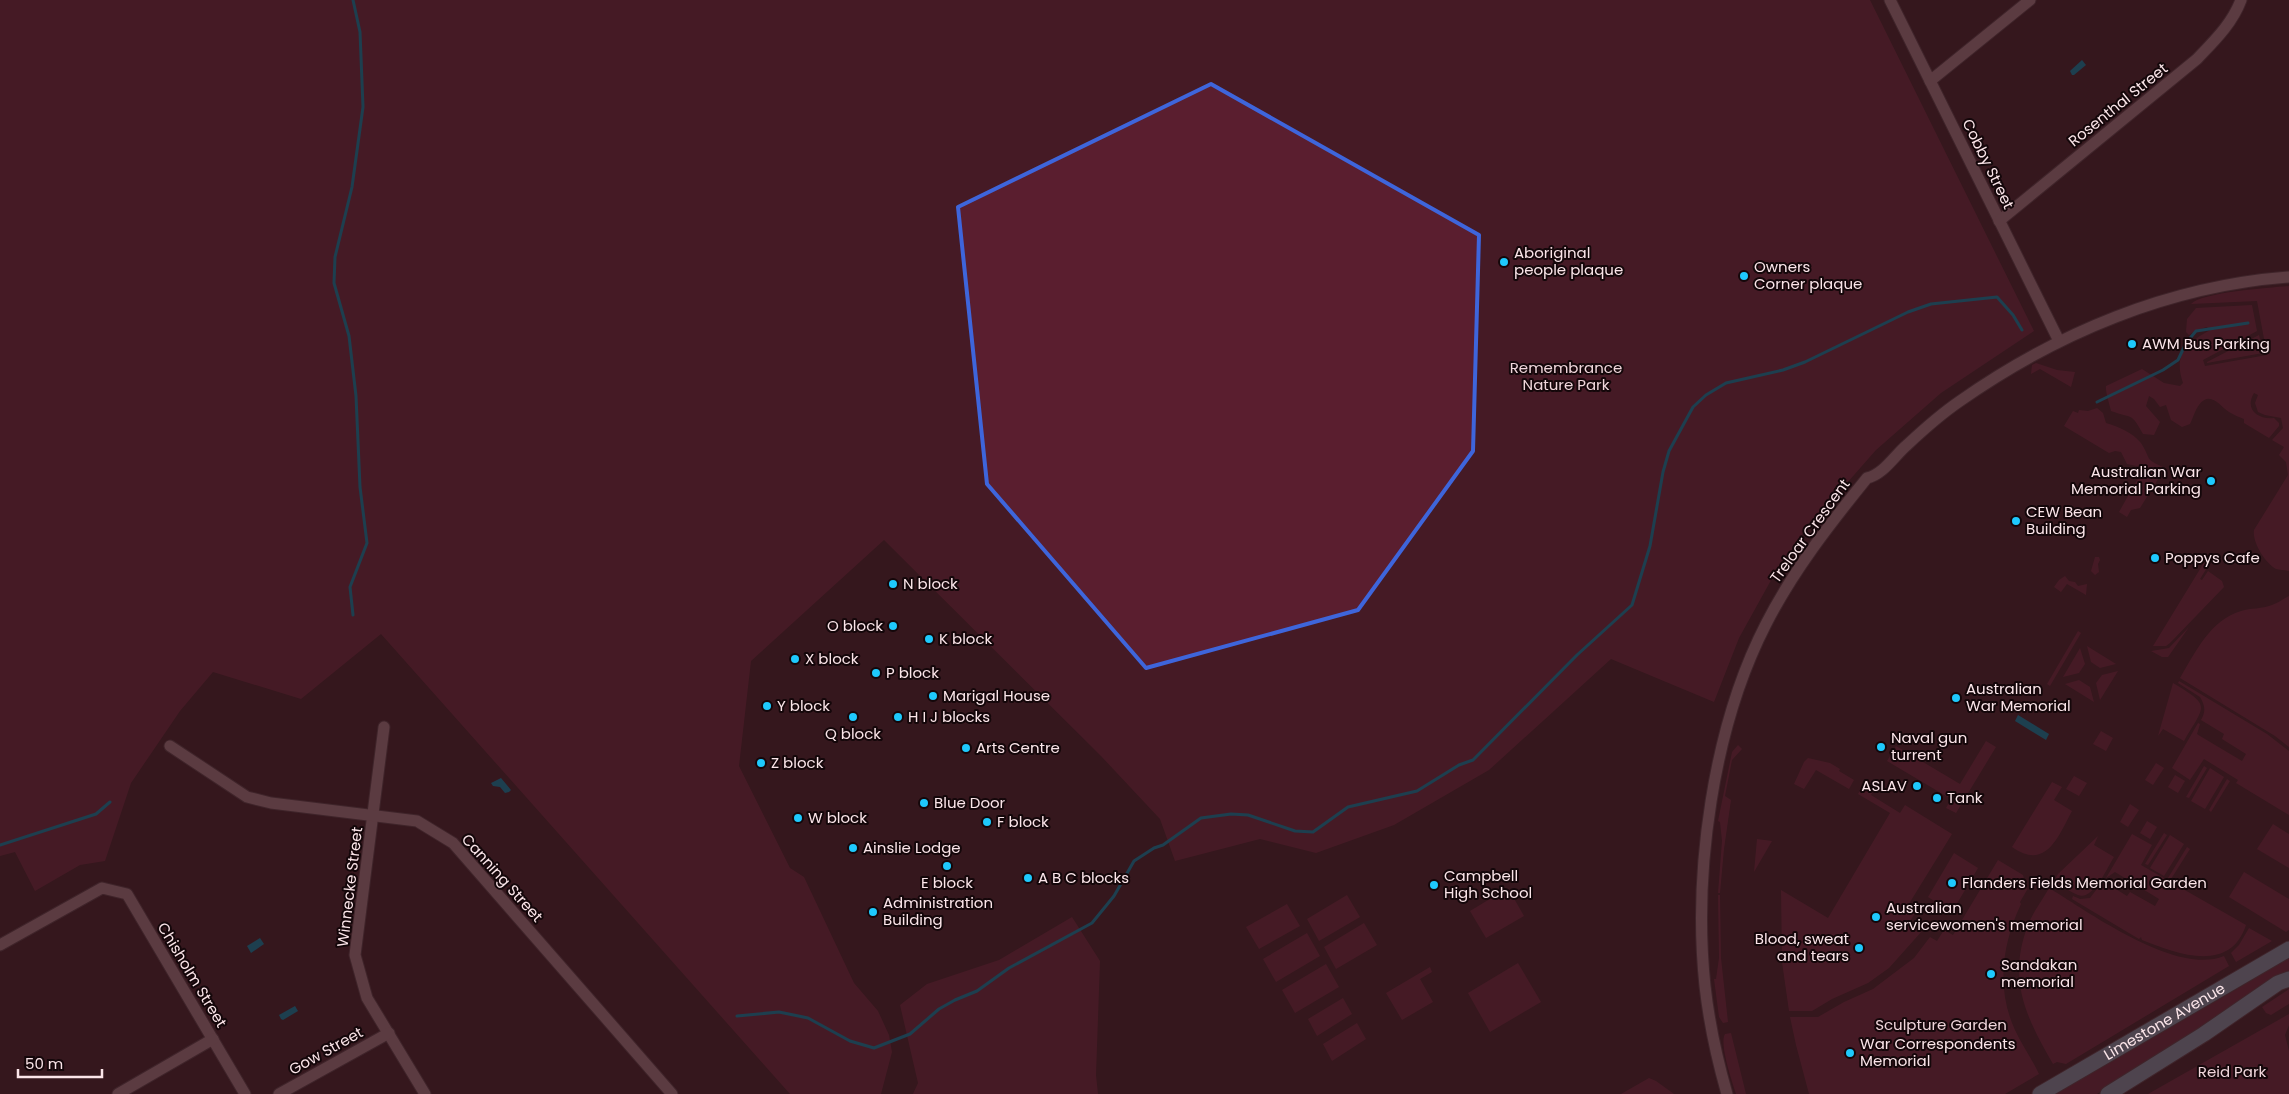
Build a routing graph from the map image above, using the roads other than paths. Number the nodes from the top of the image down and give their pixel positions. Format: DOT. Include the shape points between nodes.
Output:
graph roads {
  1 [pos="1890,0"];
  2 [pos="2030,0"];
  3 [pos="2241,0"];
  4 [pos="1930,81"];
  5 [pos="2000,222"];
  6 [pos="2289,277"];
  7 [pos="2059,341"];
  8 [pos="384,727"];
  9 [pos="170,746"];
  10 [pos="374,816"];
  11 [pos="0,945"];
  12 [pos="2289,949"];
  13 [pos="2289,979"];
  14 [pos="388,1033"];
  15 [pos="212,1039"];
  16 [pos="118,1094"];
  17 [pos="245,1094"];
  18 [pos="279,1094"];
  19 [pos="424,1094"];
  20 [pos="672,1094"];
  21 [pos="1727,1094"];
  22 [pos="2040,1094"];
  23 [pos="2108,1094"];
  1 -- 4 [label="street, Cobby Street"];
  2 -- 4 [label="street"];
  3 -- 5 [label="street, Rosenthal Street" via="2223,32 2198,59"];
  4 -- 5 [label="street, Cobby Street"];
  5 -- 7 [label="street, Cobby Street"];
  6 -- 7 [label="street, Treloar Crescent" via="2187,293 2112,318"];
  7 -- 21 [label="street, Treloar Crescent" via="2002,372 1958,403 1906,445 1875,477 1867,478 1831,522 1765,625 1736,692 1710,815 1704,866 1705,986"];
  8 -- 10 [label="street, Winnecke Street"];
  9 -- 10 [label="street, Canning Street" via="248,797 271,803"];
  10 -- 14 [label="street, Winnecke Street" via="355,954 367,998"];
  10 -- 20 [label="street, Canning Street" via="417,821 453,843"];
  11 -- 15 [label="street, Chisholm Street" via="102,888 127,894"];
  12 -- 22 [label="main road, Limestone Avenue"];
  13 -- 23 [label="main road, Limestone Avenue" via="2278,983"];
  14 -- 18 [label="street, Gow Street"];
  14 -- 19 [label="street, Winnecke Street"];
  15 -- 16 [label="street"];
  15 -- 17 [label="street, Chisholm Street"];
}
